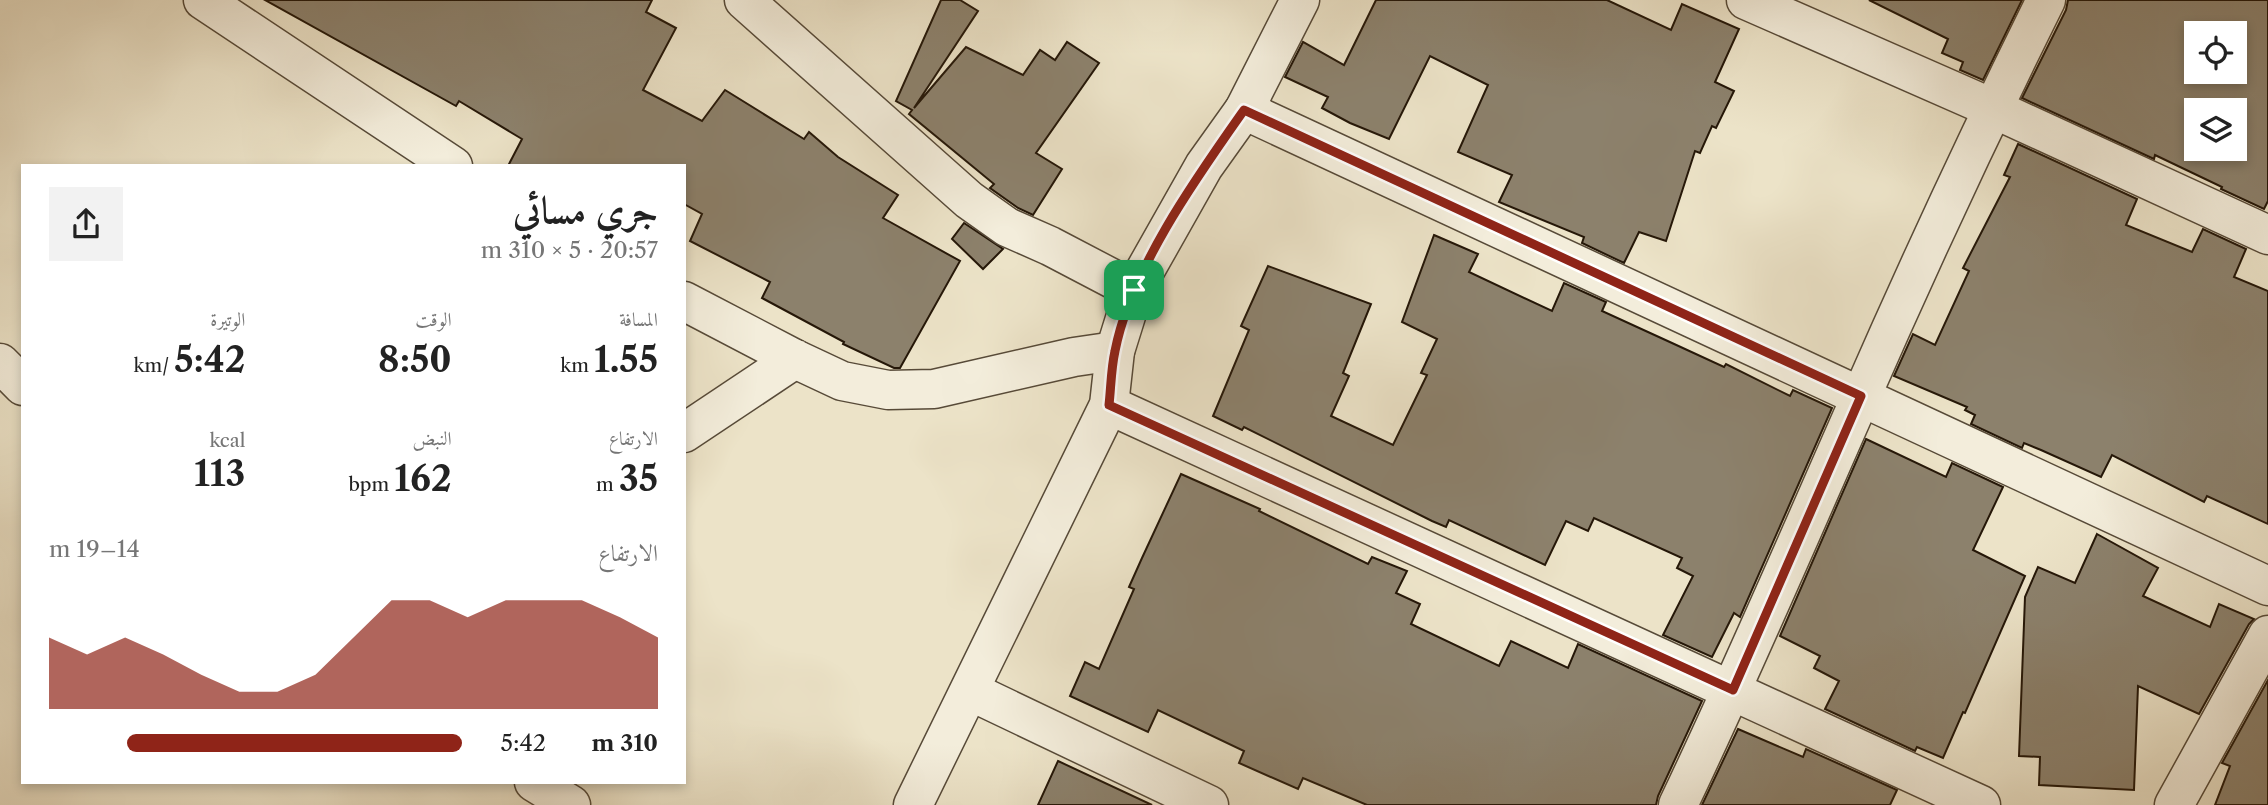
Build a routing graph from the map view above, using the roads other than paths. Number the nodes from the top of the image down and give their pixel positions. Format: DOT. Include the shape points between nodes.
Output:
graph roads {
  1 [pos="203,0"];
  2 [pos="744,0"];
  3 [pos="1300,0"];
  4 [pos="1746,0"];
  5 [pos="2046,0"];
  6 [pos="1992,108"];
  7 [pos="1244,110"];
  8 [pos="450,164"];
  9 [pos="2268,235"];
  10 [pos="1134,290"];
  11 [pos="686,302"];
  12 [pos="1115,351"];
  13 [pos="796,359"];
  14 [pos="0,363"];
  15 [pos="21,384"];
  16 [pos="1861,396"];
  17 [pos="1109,405"];
  18 [pos="686,432"];
  19 [pos="2268,586"];
  20 [pos="2268,635"];
  21 [pos="1733,690"];
  22 [pos="971,691"];
  23 [pos="537,784"];
  24 [pos="570,805"];
  25 [pos="914,805"];
  26 [pos="1209,805"];
  27 [pos="1678,805"];
  28 [pos="1981,805"];
  29 [pos="2174,805"];
  1 -- 8 [label="street"];
  2 -- 10 [label="street" via="969,200 1007,227"];
  3 -- 7 [label="street"];
  4 -- 6 [label="street"];
  5 -- 6 [label="street"];
  6 -- 9 [label="street"];
  6 -- 16 [label="street"];
  7 -- 10 [label="street" via="1204,166"];
  7 -- 16 [label="street"];
  10 -- 12 [label="street"];
  11 -- 13 [label="street"];
  12 -- 13 [label="street" via="934,389 888,390 842,381"];
  12 -- 17 [label="street"];
  13 -- 18 [label="street"];
  14 -- 15 [label="street"];
  16 -- 19 [label="street"];
  16 -- 21 [label="street"];
  17 -- 21 [label="street"];
  17 -- 22 [label="street"];
  20 -- 29 [label="street"];
  21 -- 27 [label="street"];
  21 -- 28 [label="street"];
  22 -- 25 [label="street"];
  22 -- 26 [label="street"];
  23 -- 24 [label="street"];
}
